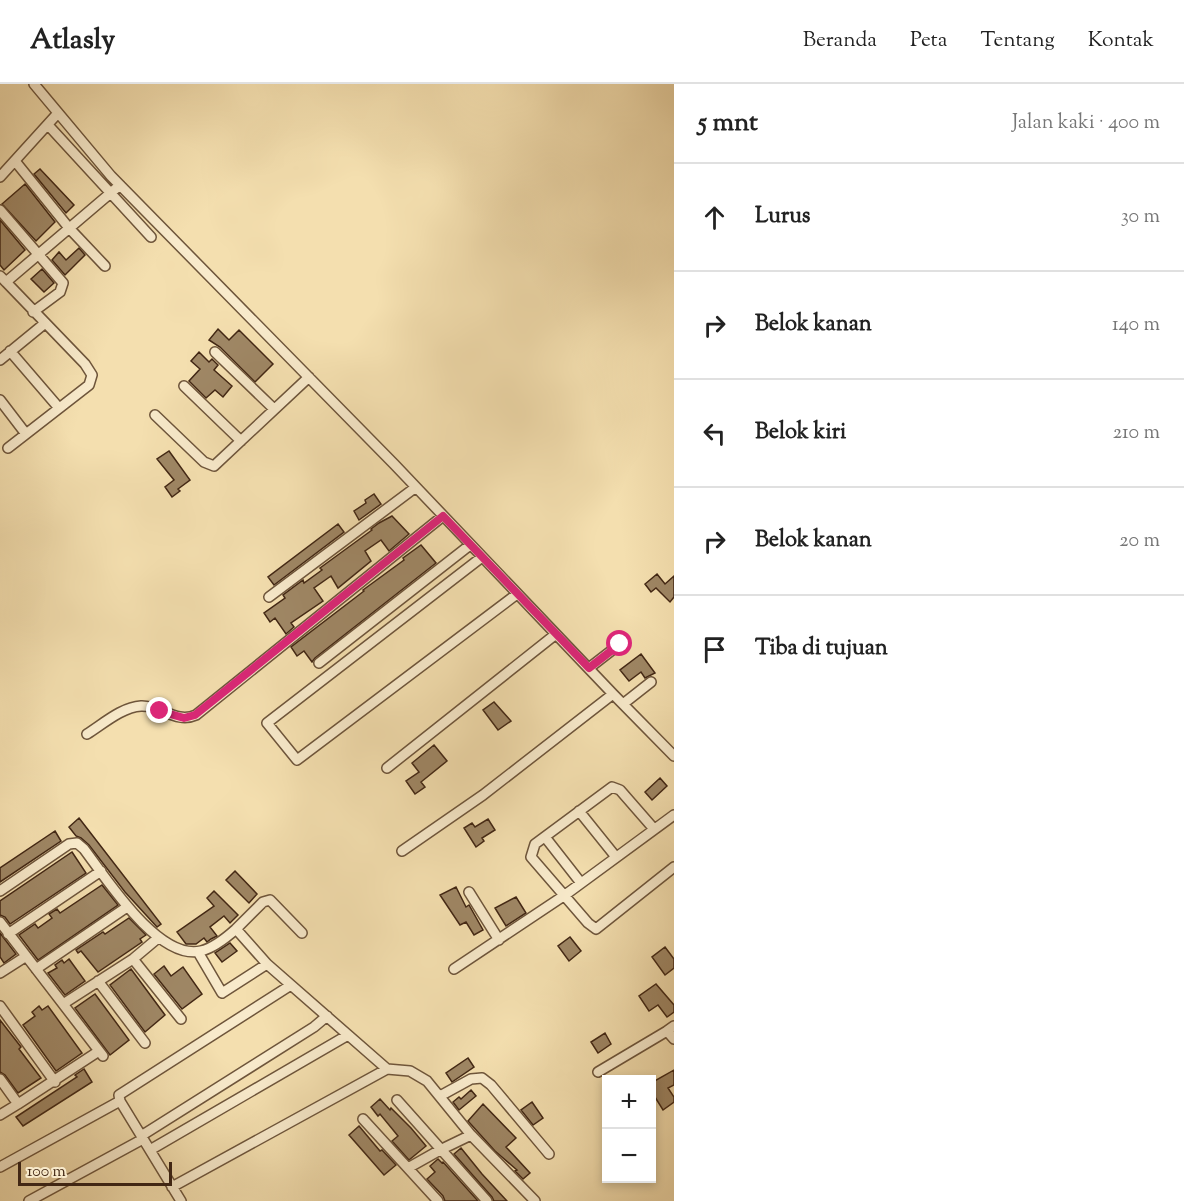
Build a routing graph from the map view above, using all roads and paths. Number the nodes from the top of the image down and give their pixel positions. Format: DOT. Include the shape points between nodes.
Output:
graph roads {
  1 [pos="34,84"];
  2 [pos="58,113"];
  3 [pos="48,125"];
  4 [pos="15,161"];
  5 [pos="0,177"];
  6 [pos="120,185"];
  7 [pos="109,194"];
  8 [pos="0,210"];
  9 [pos="69,228"];
  10 [pos="151,237"];
  11 [pos="39,254"];
  12 [pos="105,266"];
  13 [pos="3,279"];
  14 [pos="33,312"];
  15 [pos="44,324"];
  16 [pos="10,351"];
  17 [pos="215,352"];
  18 [pos="0,360"];
  19 [pos="309,377"];
  20 [pos="184,386"];
  21 [pos="0,400"];
  22 [pos="59,408"];
  23 [pos="274,409"];
  24 [pos="155,415"];
  25 [pos="26,434"];
  26 [pos="241,441"];
  27 [pos="8,448"];
  28 [pos="416,487"];
  29 [pos="443,516"];
  30 [pos="470,544"];
  31 [pos="482,557"];
  32 [pos="517,594"];
  33 [pos="269,597"];
  34 [pos="556,634"];
  35 [pos="620,644"];
  36 [pos="319,663"];
  37 [pos="591,666"];
  38 [pos="648,684"];
  39 [pos="613,694"];
  40 [pos="626,701"];
  41 [pos="87,734"];
  42 [pos="674,756"];
  43 [pos="387,768"];
  44 [pos="579,812"];
  45 [pos="674,815"];
  46 [pos="654,829"];
  47 [pos="545,837"];
  48 [pos="402,851"];
  49 [pos="616,857"];
  50 [pos="674,867"];
  51 [pos="101,871"];
  52 [pos="581,883"];
  53 [pos="0,891"];
  54 [pos="469,892"];
  55 [pos="565,895"];
  56 [pos="127,907"];
  57 [pos="0,922"];
  58 [pos="236,929"];
  59 [pos="302,933"];
  60 [pos="8,934"];
  61 [pos="158,938"];
  62 [pos="499,940"];
  63 [pos="198,952"];
  64 [pos="25,957"];
  65 [pos="133,958"];
  66 [pos="267,964"];
  67 [pos="36,969"];
  68 [pos="454,969"];
  69 [pos="0,973"];
  70 [pos="99,981"];
  71 [pos="291,985"];
  72 [pos="63,1004"];
  73 [pos="0,1006"];
  74 [pos="327,1016"];
  75 [pos="182,1019"];
  76 [pos="672,1032"];
  77 [pos="348,1035"];
  78 [pos="145,1043"];
  79 [pos="387,1069"];
  80 [pos="598,1072"];
  81 [pos="0,1079"];
  82 [pos="55,1082"];
  83 [pos="440,1096"];
  84 [pos="397,1100"];
  85 [pos="120,1101"];
  86 [pos="18,1104"];
  87 [pos="0,1115"];
  88 [pos="363,1119"];
  89 [pos="471,1135"];
  90 [pos="142,1138"];
  91 [pos="150,1150"];
  92 [pos="440,1150"];
  93 [pos="549,1154"];
  94 [pos="0,1167"];
  95 [pos="408,1168"];
  96 [pos="172,1187"];
  97 [pos="29,1201"];
  98 [pos="181,1201"];
  99 [pos="438,1201"];
  100 [pos="487,1201"];
  101 [pos="536,1201"];
  1 -- 2 [label="street"];
  2 -- 3 [label="street"];
  2 -- 6 [label="street"];
  3 -- 4 [label="street"];
  3 -- 7 [label="street"];
  4 -- 5 [label="street"];
  4 -- 9 [label="street"];
  6 -- 7 [label="street"];
  6 -- 19 [label="street"];
  7 -- 9 [label="street"];
  7 -- 10 [label="street"];
  8 -- 11 [label="street"];
  9 -- 11 [label="street"];
  9 -- 12 [label="street"];
  11 -- 13 [label="street"];
  11 -- 14 [label="street" via="63,286"];
  13 -- 14 [label="street"];
  14 -- 15 [label="street"];
  15 -- 16 [label="street"];
  15 -- 22 [label="street" via="86,364 92,375 89,385"];
  16 -- 18 [label="street"];
  16 -- 22 [label="street"];
  17 -- 23 [label="street"];
  19 -- 23 [label="street"];
  19 -- 28 [label="street"];
  20 -- 26 [label="street"];
  21 -- 25 [label="street"];
  22 -- 25 [label="street"];
  23 -- 26 [label="street"];
  24 -- 26 [label="street" via="212,466"];
  25 -- 27 [label="street"];
  28 -- 29 [label="street"];
  28 -- 33 [label="street"];
  29 -- 30 [label="street"];
  29 -- 41 [label="street" via="195,715 184,718 146,706 133,707"];
  30 -- 31 [label="street"];
  30 -- 36 [label="street"];
  31 -- 32 [label="street"];
  31 -- 32 [label="street" via="267,723 297,760"];
  32 -- 34 [label="street"];
  34 -- 37 [label="street"];
  34 -- 43 [label="street"];
  35 -- 37 [label="street"];
  37 -- 39 [label="street"];
  38 -- 40 [label="street"];
  39 -- 40 [label="street"];
  39 -- 48 [label="street" via="483,795"];
  40 -- 42 [label="street"];
  44 -- 46 [label="street" via="612,787 620,789"];
  44 -- 47 [label="street"];
  44 -- 49 [label="street"];
  45 -- 46 [label="street"];
  46 -- 49 [label="street"];
  47 -- 52 [label="street"];
  47 -- 55 [label="street" via="535,844 531,857"];
  49 -- 52 [label="street"];
  50 -- 55 [label="street" via="596,929"];
  51 -- 53 [label="street" via="81,845 74,843"];
  51 -- 56 [label="street"];
  51 -- 60 [label="street"];
  52 -- 55 [label="street"];
  54 -- 62 [label="street"];
  55 -- 62 [label="street"];
  56 -- 61 [label="street"];
  56 -- 67 [label="street"];
  57 -- 60 [label="street"];
  58 -- 59 [label="street" via="263,902 270,900"];
  58 -- 63 [label="street"];
  58 -- 66 [label="street"];
  60 -- 64 [label="street"];
  61 -- 63 [label="street"];
  61 -- 65 [label="street"];
  62 -- 68 [label="street"];
  63 -- 66 [label="street" via="222,993"];
  64 -- 67 [label="street"];
  64 -- 69 [label="street"];
  65 -- 70 [label="street"];
  65 -- 75 [label="street"];
  66 -- 71 [label="street"];
  67 -- 72 [label="street"];
  70 -- 72 [label="street"];
  70 -- 78 [label="street"];
  71 -- 74 [label="street"];
  71 -- 85 [label="street" via="122,1092"];
  72 -- 82 [label="street" via="101,1054"];
  73 -- 82 [label="street"];
  74 -- 77 [label="street"];
  74 -- 90 [label="street"];
  76 -- 80 [label="street"];
  77 -- 79 [label="street"];
  77 -- 91 [label="street"];
  79 -- 83 [label="street" via="418,1074"];
  79 -- 96 [label="street"];
  81 -- 86 [label="street"];
  82 -- 86 [label="street"];
  83 -- 89 [label="street"];
  83 -- 93 [label="street" via="471,1079 482,1078"];
  84 -- 92 [label="street"];
  85 -- 90 [label="street"];
  85 -- 94 [label="street"];
  86 -- 87 [label="street"];
  88 -- 95 [label="street"];
  89 -- 92 [label="street"];
  89 -- 101 [label="street"];
  90 -- 91 [label="street"];
  90 -- 97 [label="street"];
  91 -- 96 [label="street"];
  92 -- 95 [label="street"];
  92 -- 100 [label="street"];
  95 -- 99 [label="street"];
  96 -- 98 [label="street"];
}
